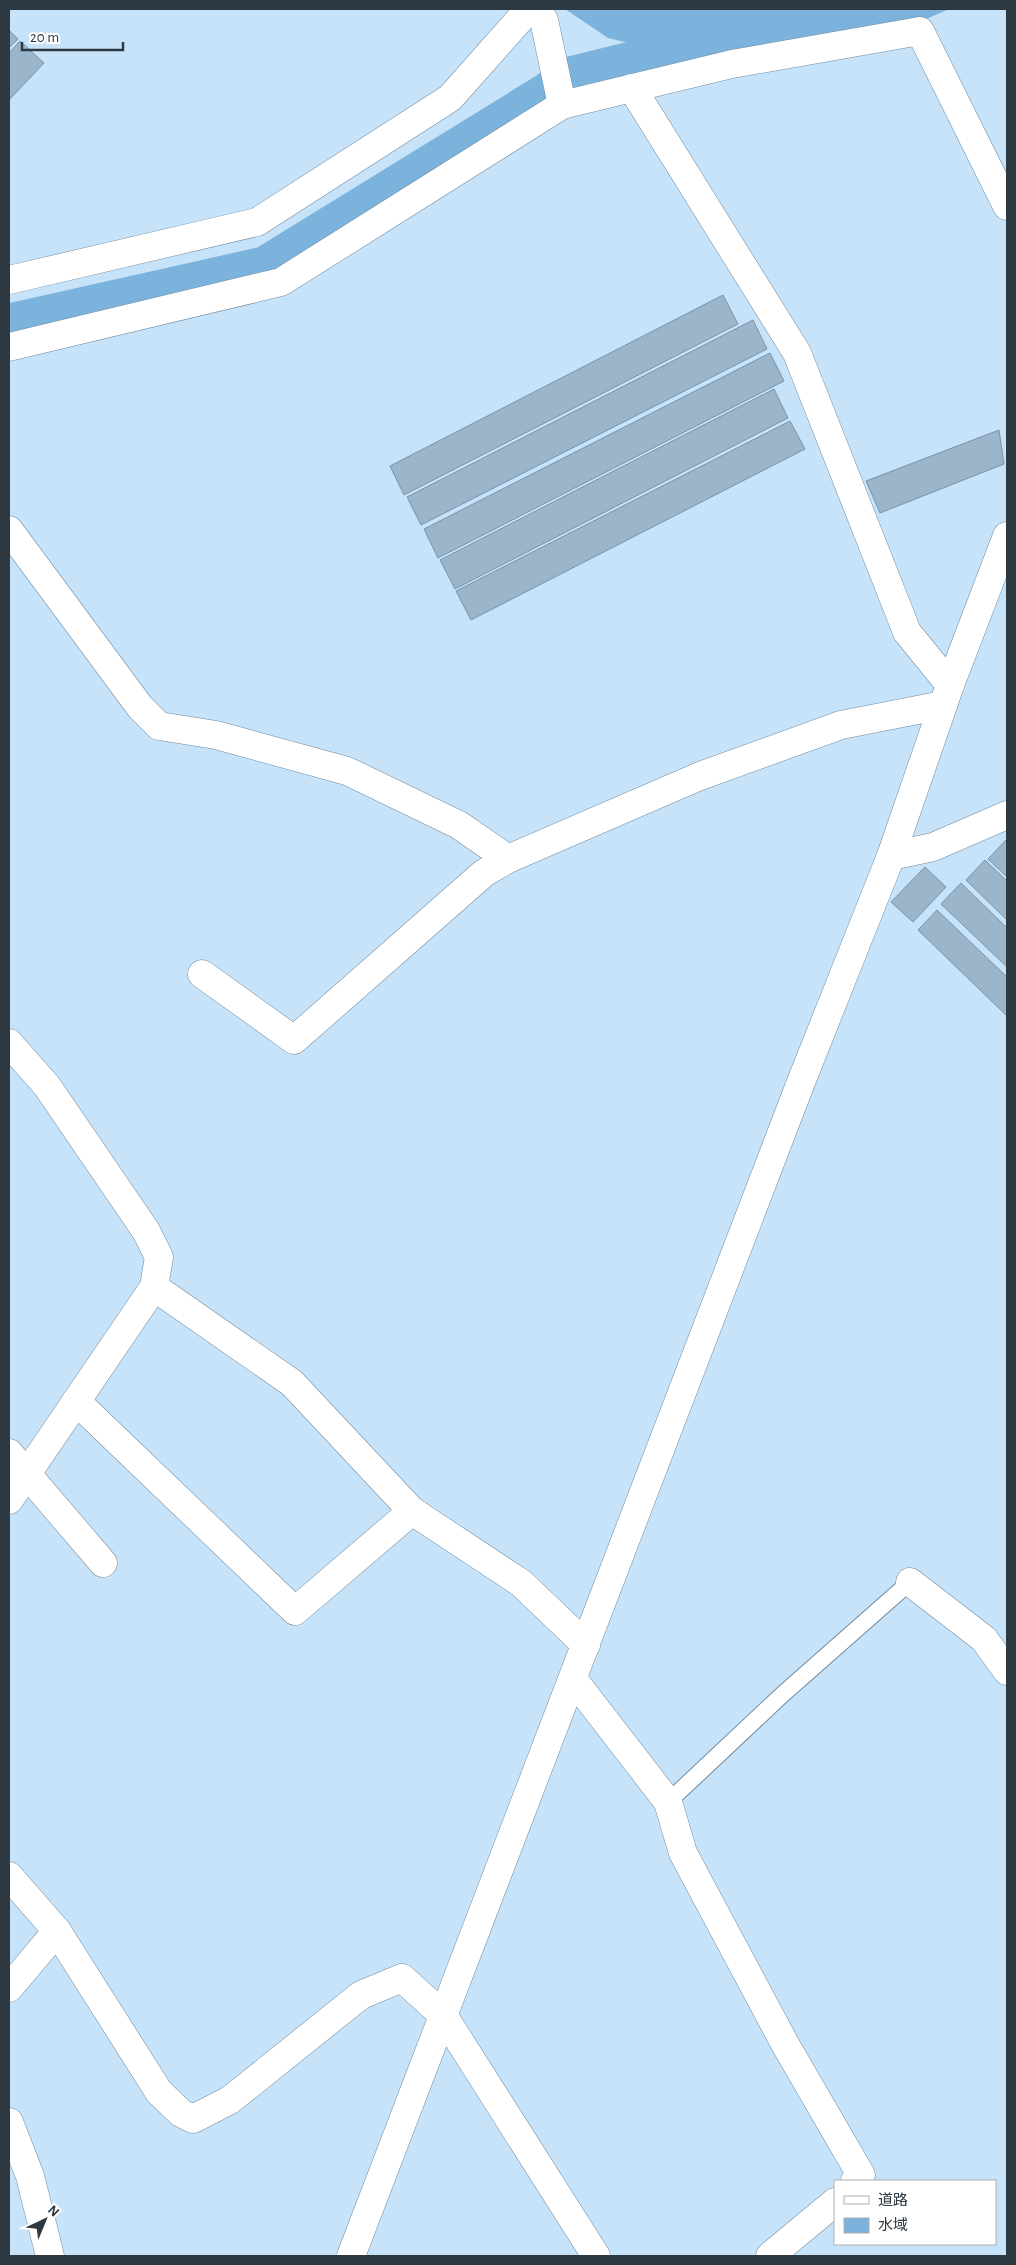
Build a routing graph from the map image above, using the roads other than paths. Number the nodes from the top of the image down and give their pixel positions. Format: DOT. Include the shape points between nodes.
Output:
graph roads {
  1 [pos="529,9"];
  2 [pos="536,9"];
  3 [pos="632,88"];
  4 [pos="562,105"];
  5 [pos="1007,206"];
  6 [pos="9,280"];
  7 [pos="9,346"];
  8 [pos="9,530"];
  9 [pos="1007,536"];
  10 [pos="946,695"];
  11 [pos="1007,815"];
  12 [pos="891,856"];
  13 [pos="508,859"];
  14 [pos="202,974"];
  15 [pos="9,1043"];
  16 [pos="154,1287"];
  17 [pos="76,1401"];
  18 [pos="9,1454"];
  19 [pos="26,1475"];
  20 [pos="9,1500"];
  21 [pos="412,1511"];
  22 [pos="103,1563"];
  23 [pos="910,1582"];
  24 [pos="586,1645"];
  25 [pos="1007,1671"];
  26 [pos="573,1679"];
  27 [pos="668,1802"];
  28 [pos="9,1876"];
  29 [pos="57,1931"];
  30 [pos="9,1988"];
  31 [pos="443,2015"];
  32 [pos="9,2122"];
  33 [pos="856,2180"];
  34 [pos="834,2203"];
  35 [pos="50,2256"];
  36 [pos="351,2256"];
  37 [pos="596,2256"];
  38 [pos="770,2256"];
  1 -- 6 [label="street" via="450,98 257,222"];
  2 -- 4 [label="street" via="544,20"];
  3 -- 4 [label="street"];
  3 -- 5 [label="street" via="732,64 920,31"];
  3 -- 10 [label="street" via="797,353 907,632"];
  4 -- 7 [label="street" via="281,282"];
  8 -- 13 [label="street" via="140,707 159,726 216,735 347,771 459,825"];
  9 -- 10 [label="street"];
  10 -- 12 [label="street"];
  10 -- 13 [label="street" via="841,725 700,776"];
  11 -- 12 [label="street" via="933,847"];
  12 -- 24 [label="street"];
  13 -- 14 [label="street" via="484,873 294,1040"];
  15 -- 16 [label="street" via="48,1086 146,1231 159,1257"];
  16 -- 17 [label="street"];
  16 -- 21 [label="street" via="292,1383"];
  17 -- 19 [label="street"];
  17 -- 21 [label="street" via="295,1612"];
  18 -- 19 [label="street"];
  19 -- 20 [label="street"];
  19 -- 22 [label="street"];
  21 -- 24 [label="street" via="521,1583"];
  23 -- 25 [label="street" via="984,1639"];
  23 -- 27 [label="lane" via="783,1694"];
  24 -- 26 [label="street"];
  26 -- 27 [label="street"];
  26 -- 31 [label="street"];
  27 -- 33 [label="street" via="683,1853 785,2044 861,2175"];
  28 -- 29 [label="street"];
  29 -- 30 [label="street"];
  29 -- 31 [label="street" via="158,2092 181,2113 193,2119 230,2100 361,1995 402,1978"];
  31 -- 36 [label="street"];
  31 -- 37 [label="street"];
  32 -- 35 [label="street" via="30,2176"];
  34 -- 38 [label="street"];
}
